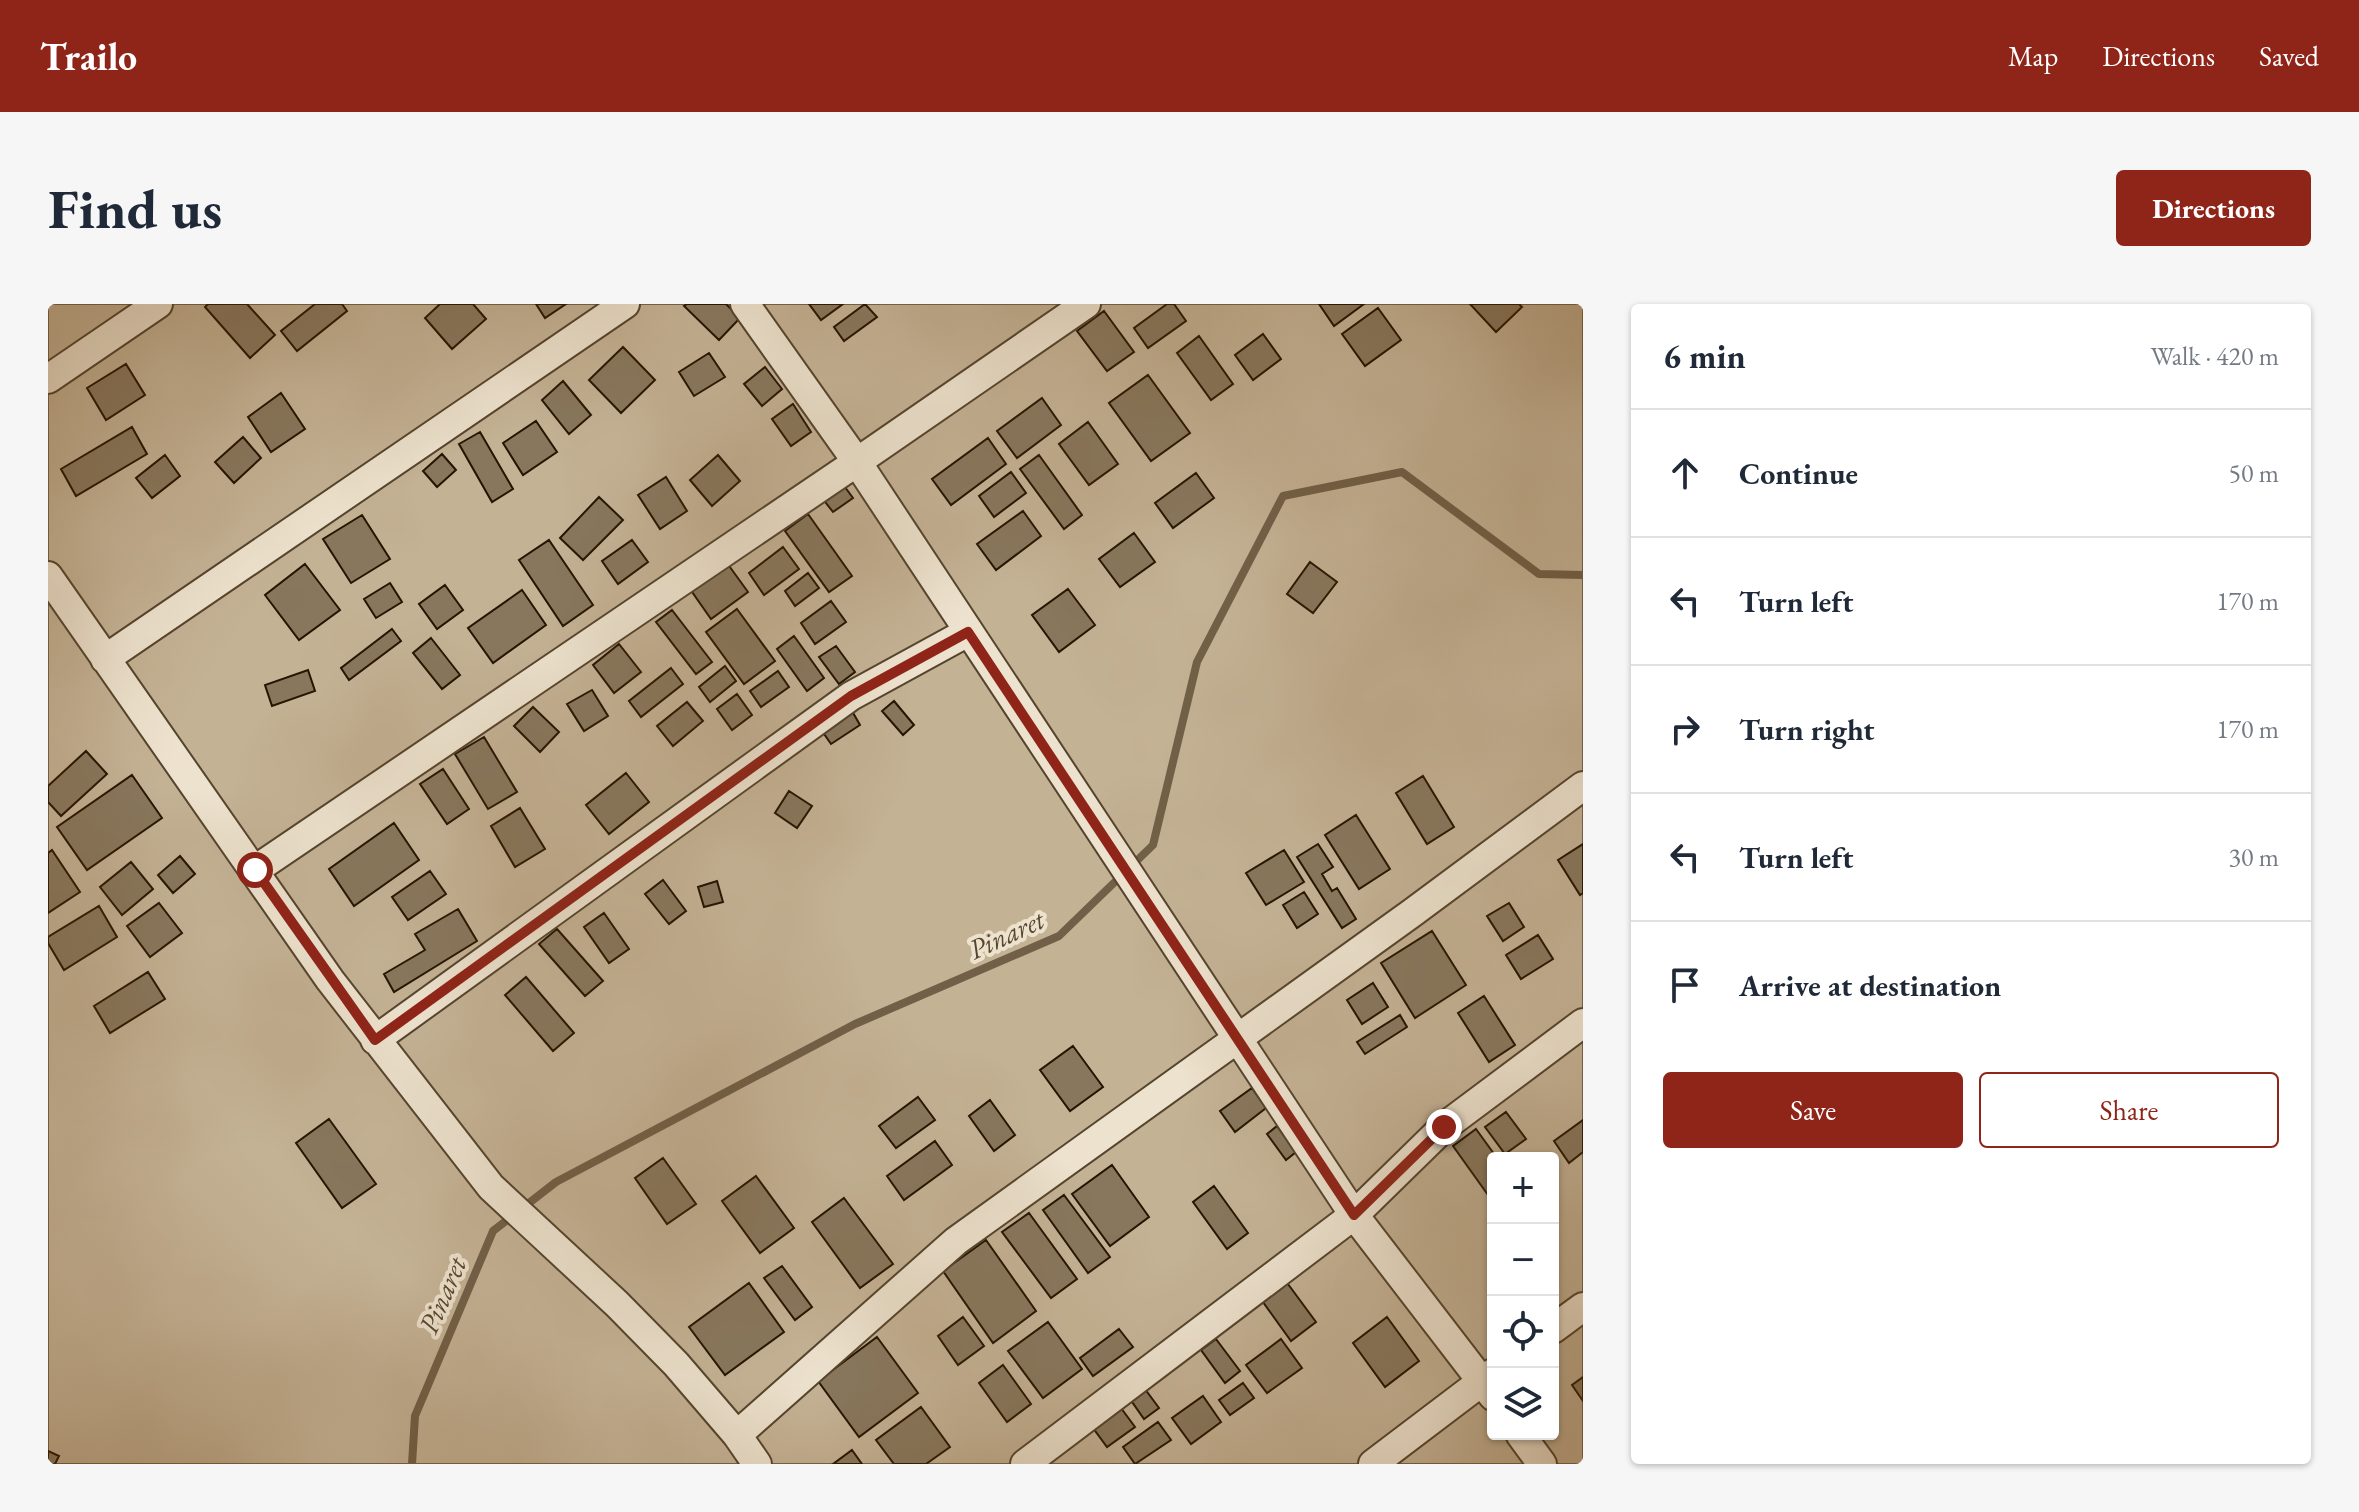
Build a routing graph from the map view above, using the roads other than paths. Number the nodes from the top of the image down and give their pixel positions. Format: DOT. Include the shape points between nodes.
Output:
graph roads {
  1 [pos="158,304"];
  2 [pos="625,304"];
  3 [pos="745,304"];
  4 [pos="1086,304"];
  5 [pos="48,379"];
  6 [pos="857,462"];
  7 [pos="48,576"];
  8 [pos="968,632"];
  9 [pos="105,659"];
  10 [pos="1583,786"];
  11 [pos="255,870"];
  12 [pos="1583,1023"];
  13 [pos="1236,1039"];
  14 [pos="375,1040"];
  15 [pos="1354,1215"];
  16 [pos="1583,1307"];
  17 [pos="1559,1325"];
  18 [pos="1487,1381"];
  19 [pos="1487,1384"];
  20 [pos="737,1435"];
  21 [pos="1524,1440"];
  22 [pos="757,1464"];
  23 [pos="1025,1464"];
  24 [pos="1373,1464"];
  25 [pos="1542,1464"];
  1 -- 5 [label="street"];
  2 -- 9 [label="street"];
  3 -- 6 [label="street"];
  4 -- 6 [label="street"];
  6 -- 8 [label="street"];
  6 -- 11 [label="street"];
  7 -- 9 [label="street"];
  8 -- 13 [label="street"];
  8 -- 14 [label="street" via="851,696"];
  9 -- 11 [label="street"];
  10 -- 13 [label="street"];
  11 -- 14 [label="street"];
  12 -- 15 [label="street" via="1444,1127"];
  13 -- 15 [label="street"];
  13 -- 20 [label="street" via="956,1241"];
  14 -- 20 [label="street" via="491,1187 617,1304"];
  15 -- 18 [label="street"];
  15 -- 23 [label="street"];
  16 -- 17 [label="street"];
  19 -- 24 [label="street"];
  20 -- 22 [label="street"];
  21 -- 25 [label="street"];
}
